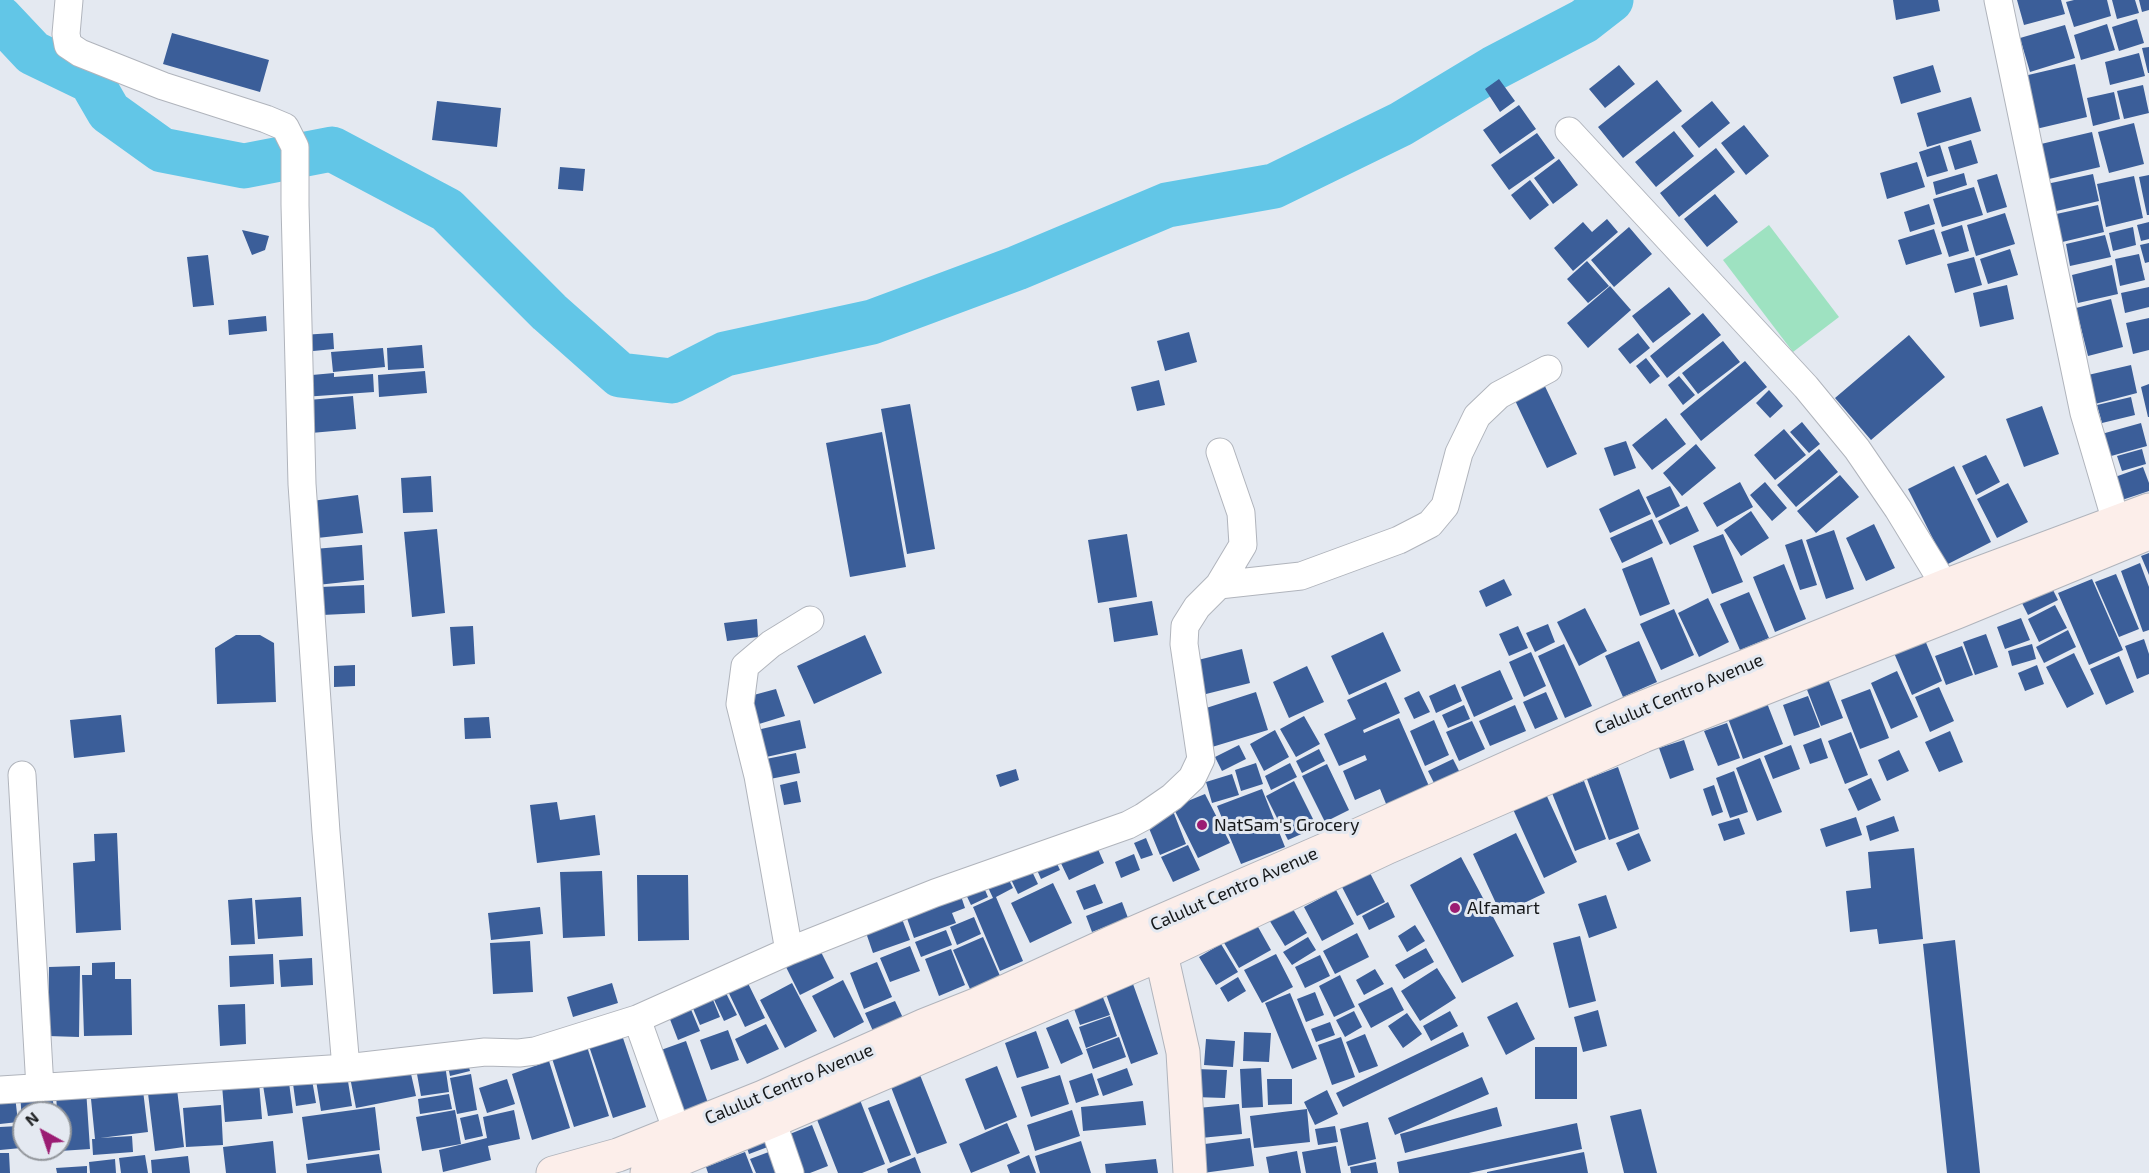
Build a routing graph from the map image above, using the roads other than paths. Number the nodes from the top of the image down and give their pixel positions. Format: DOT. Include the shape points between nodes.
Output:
graph roads {
  1 [pos="69,0"];
  2 [pos="1998,0"];
  3 [pos="1569,130"];
  4 [pos="1548,369"];
  5 [pos="1220,452"];
  6 [pos="2149,510"];
  7 [pos="2129,533"];
  8 [pos="1219,585"];
  9 [pos="1951,599"];
  10 [pos="810,620"];
  11 [pos="22,776"];
  12 [pos="1155,940"];
  13 [pos="789,951"];
  14 [pos="637,1019"];
  15 [pos="346,1068"];
  16 [pos="40,1088"];
  17 [pos="0,1090"];
  18 [pos="768,1109"];
  19 [pos="682,1143"];
  20 [pos="621,1164"];
  21 [pos="553,1173"];
  22 [pos="647,1173"];
  23 [pos="790,1173"];
  24 [pos="1190,1173"];
  1 -- 15 [label="street" via="68,45 163,86 285,127 296,159 302,484"];
  2 -- 7 [label="street" via="2084,413"];
  3 -- 9 [label="street" via="1806,387 1857,449"];
  4 -- 8 [label="street" via="1499,395 1477,416 1459,453 1445,506 1430,524 1399,540 1301,576"];
  5 -- 8 [label="street" via="1241,513 1243,545"];
  6 -- 7 [label="main road, Calulut Centro Avenue"];
  7 -- 9 [label="main road, Calulut Centro Avenue"];
  8 -- 13 [label="street" via="1185,626 1184,644 1201,759 1192,778 1172,797 1128,825 935,893"];
  9 -- 12 [label="main road, Calulut Centro Avenue" via="1852,637 1643,736 1388,847"];
  10 -- 13 [label="street" via="771,644 746,666 740,704 758,776"];
  11 -- 16 [label="street"];
  12 -- 18 [label="main road, Calulut Centro Avenue"];
  12 -- 24 [label="main road" via="1183,1052"];
  13 -- 14 [label="street"];
  14 -- 15 [label="street" via="535,1051 485,1052"];
  14 -- 19 [label="street"];
  15 -- 16 [label="street"];
  16 -- 17 [label="street"];
  18 -- 19 [label="main road, Calulut Centro Avenue"];
  18 -- 23 [label="street"];
  19 -- 20 [label="main road, Calulut Centro Avenue"];
  19 -- 22 [label="main road, Calulut Centro Avenue"];
  20 -- 21 [label="main road, Calulut Centro Avenue"];
}
